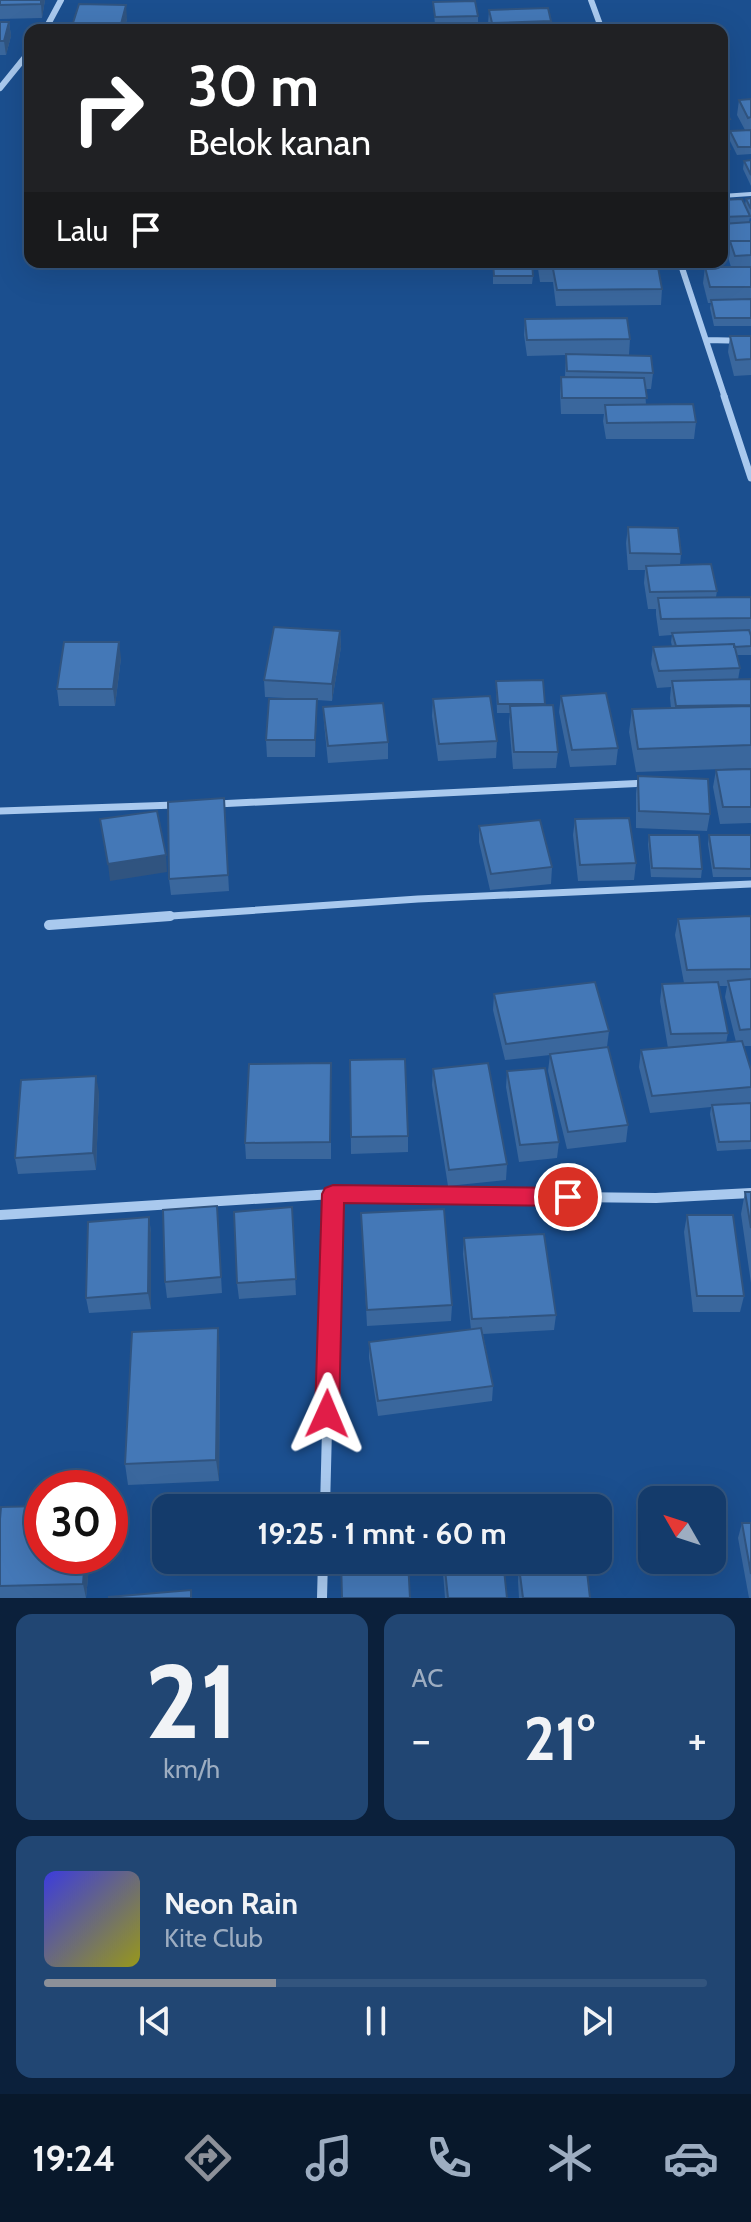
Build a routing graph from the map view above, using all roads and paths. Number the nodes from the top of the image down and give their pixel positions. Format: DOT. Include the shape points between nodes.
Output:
graph roads {
  1 [pos="61,0"];
  2 [pos="591,0"];
  3 [pos="48,24"];
  4 [pos="600,24"];
  5 [pos="24,58"];
  6 [pos="0,88"];
  7 [pos="751,194"];
  8 [pos="728,196"];
  9 [pos="682,268"];
  10 [pos="706,340"];
  11 [pos="751,341"];
  12 [pos="751,478"];
  13 [pos="656,783"];
  14 [pos="200,804"];
  15 [pos="184,805"];
  16 [pos="0,811"];
  17 [pos="751,884"];
  18 [pos="49,925"];
  19 [pos="751,1193"];
  20 [pos="333,1194"];
  21 [pos="0,1215"];
  22 [pos="325,1494"];
  23 [pos="323,1574"];
  24 [pos="322,1598"];
  1 -- 3 [label="street"];
  2 -- 4 [label="street"];
  5 -- 6 [label="street"];
  7 -- 8 [label="lane"];
  9 -- 10 [label="street"];
  10 -- 11 [label="street"];
  10 -- 12 [label="street"];
  13 -- 14 [label="street"];
  15 -- 16 [label="street"];
  17 -- 18 [label="street" via="418,899"];
  19 -- 20 [label="street" via="656,1198"];
  20 -- 21 [label="street"];
  20 -- 22 [label="street"];
  23 -- 24 [label="street"];
}
